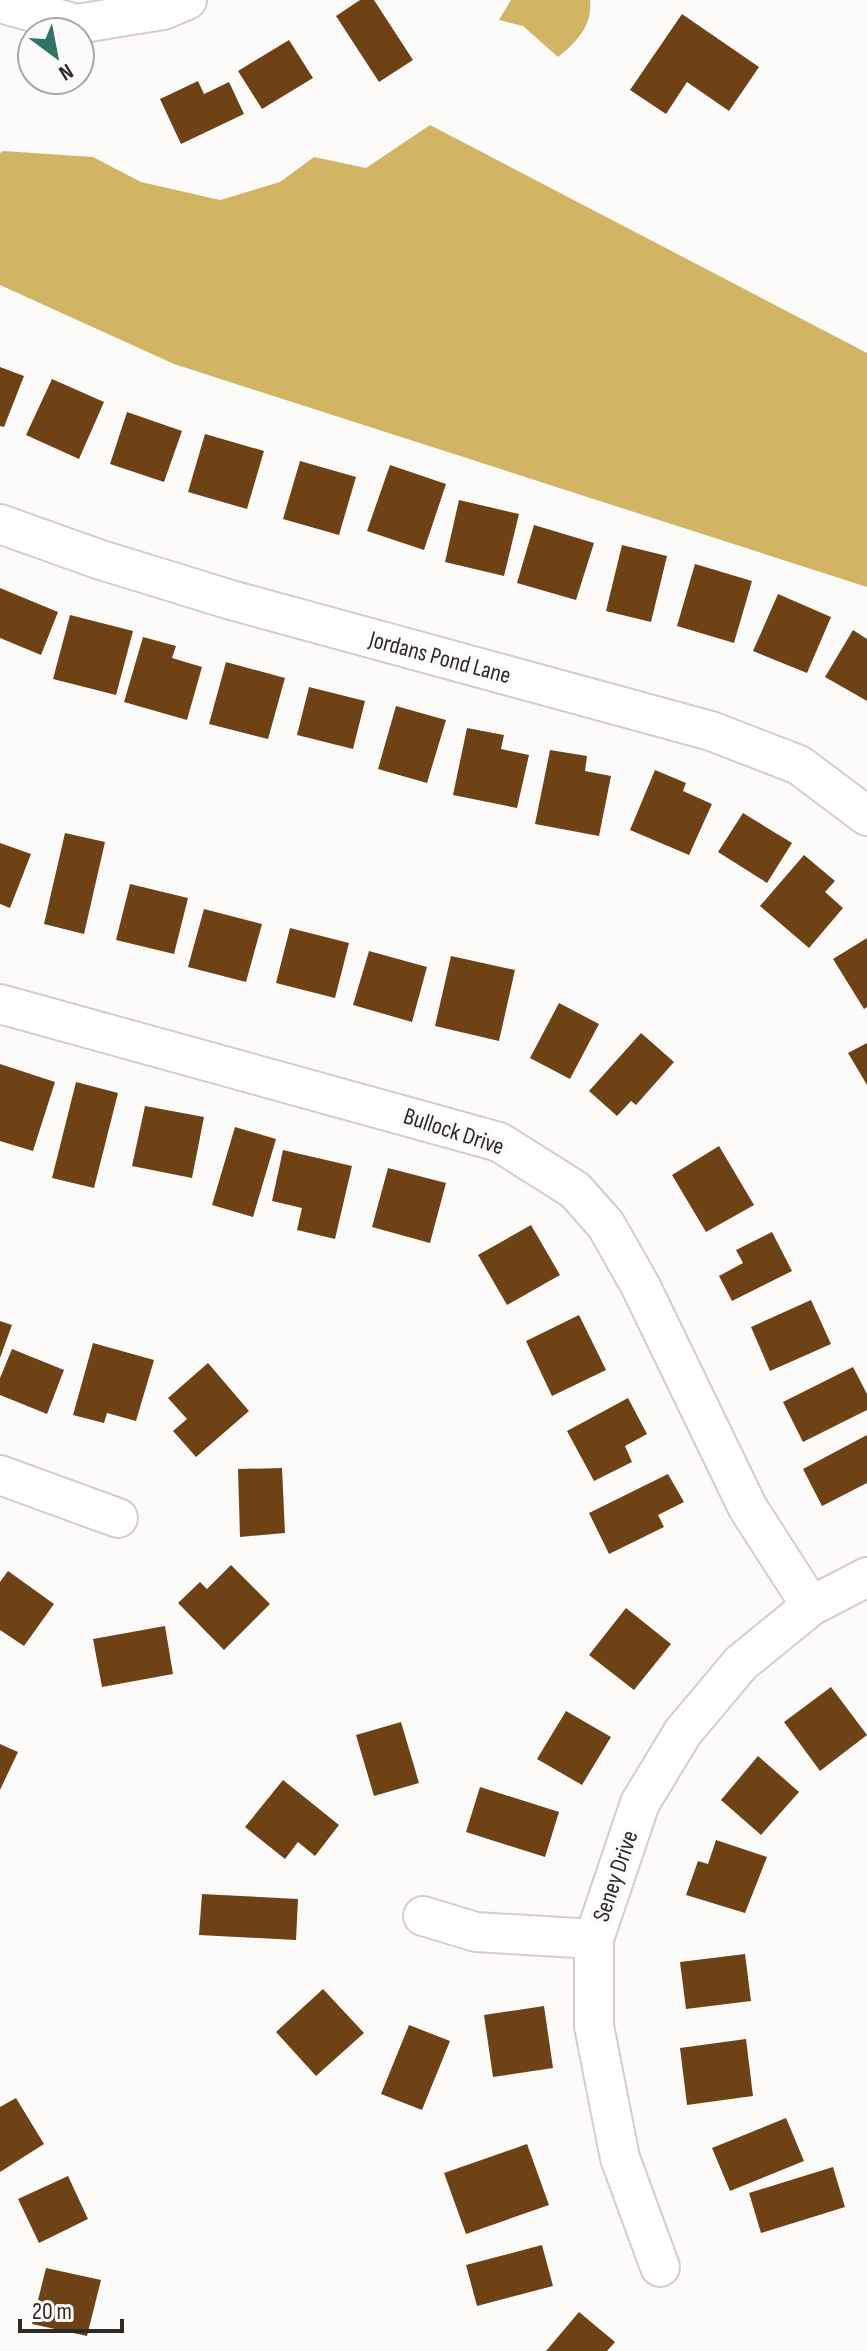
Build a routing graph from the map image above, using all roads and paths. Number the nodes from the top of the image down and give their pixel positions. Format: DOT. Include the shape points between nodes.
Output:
graph roads {
  1 [pos="187,0"];
  2 [pos="0,3"];
  3 [pos="0,524"];
  4 [pos="867,816"];
  5 [pos="0,1004"];
  6 [pos="0,1475"];
  7 [pos="118,1518"];
  8 [pos="867,1577"];
  9 [pos="811,1606"];
  10 [pos="423,1916"];
  11 [pos="594,1939"];
  12 [pos="660,2267"];
  1 -- 2 [label="street" via="163,10 77,24"];
  3 -- 4 [label="street, Jordans Pond Lane" via="231,600 711,731 799,765"];
  5 -- 9 [label="street, Bullock Drive" via="499,1142 575,1190 606,1225 748,1508"];
  6 -- 7 [label="street"];
  8 -- 9 [label="street, Seney Drive"];
  9 -- 11 [label="street, Seney Drive" via="741,1663 683,1732 640,1803"];
  10 -- 11 [label="street" via="476,1932"];
  11 -- 12 [label="street, Seney Drive" via="594,2026 617,2143"];
}
